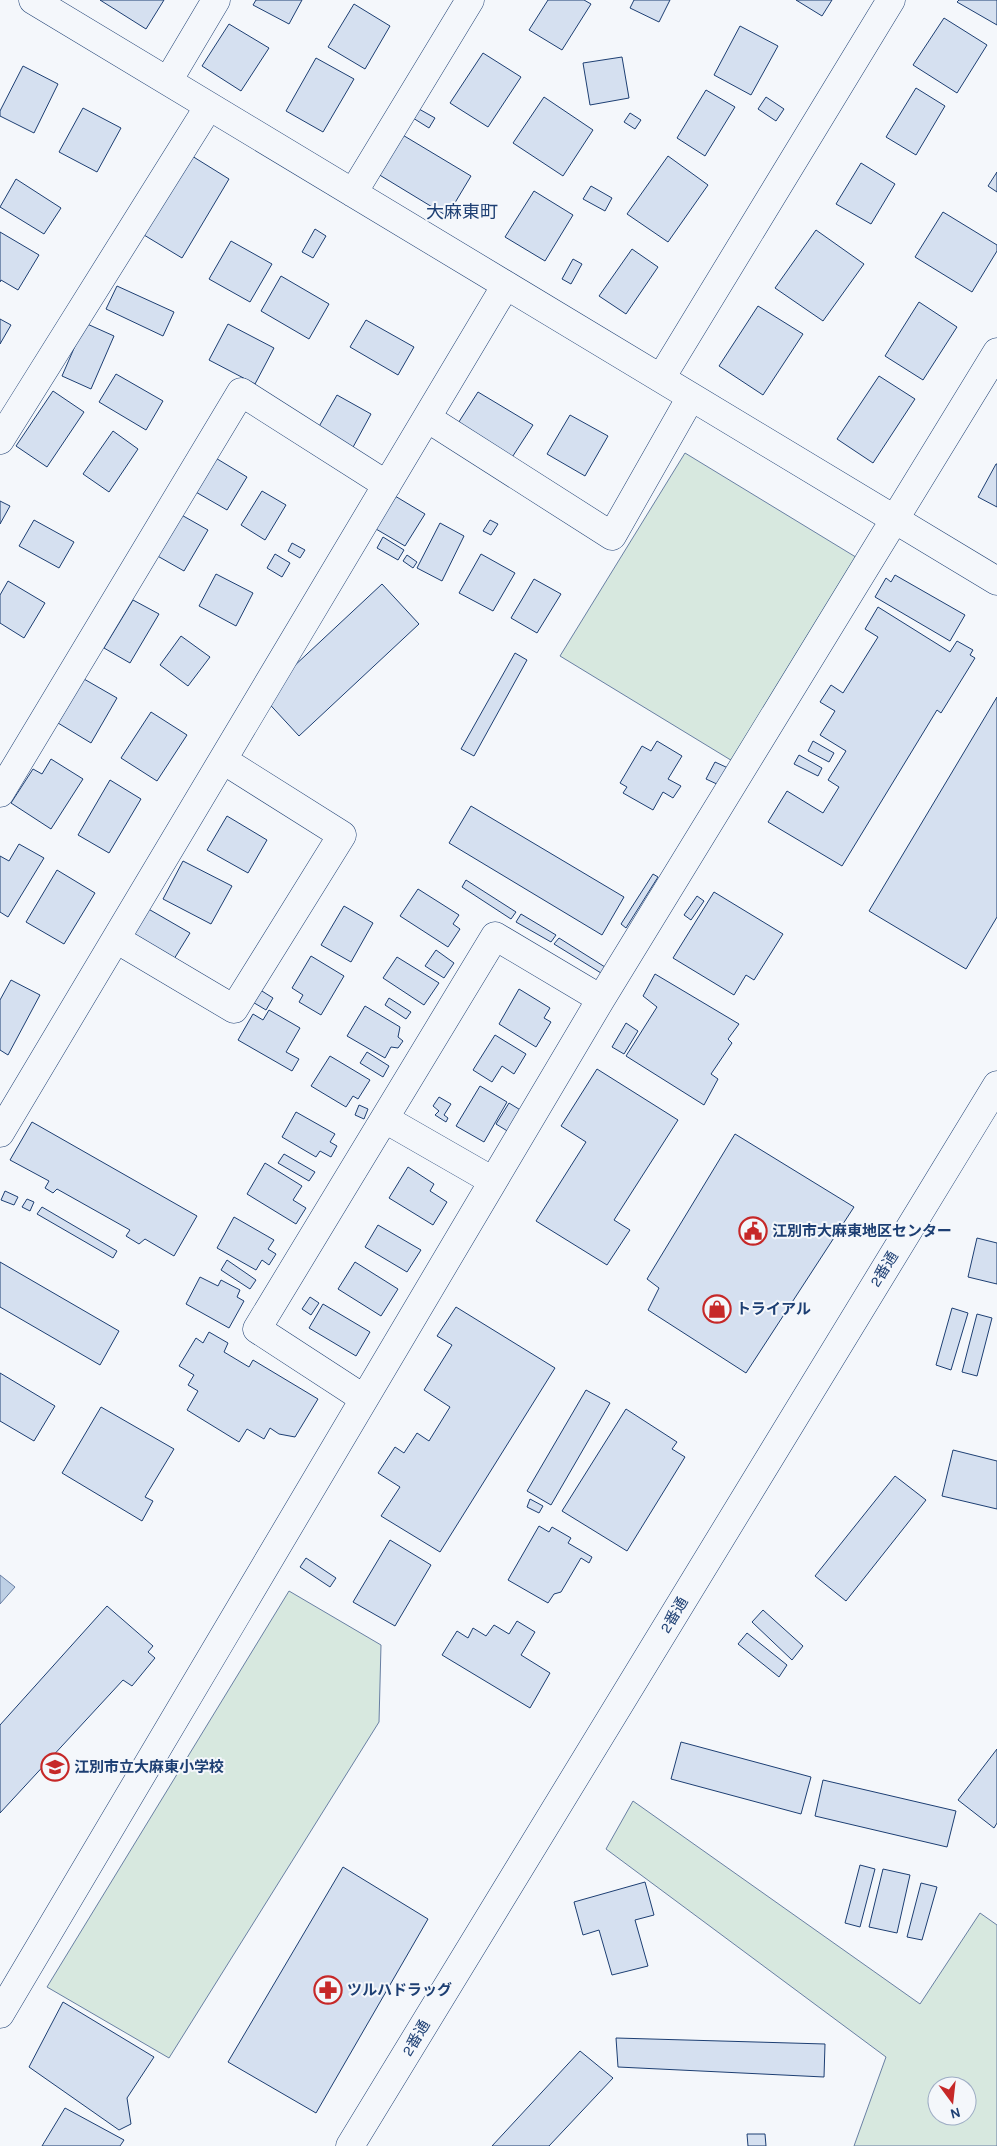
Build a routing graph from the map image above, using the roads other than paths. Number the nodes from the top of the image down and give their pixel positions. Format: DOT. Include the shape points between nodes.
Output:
graph roads {
  1 [pos="33,0"];
  2 [pos="216,0"];
  3 [pos="470,0"];
  4 [pos="891,0"];
  5 [pos="168,81"];
  6 [pos="209,106"];
  7 [pos="353,193"];
  8 [pos="506,285"];
  9 [pos="997,352"];
  10 [pos="660,378"];
  11 [pos="691,397"];
  12 [pos="426,418"];
  13 [pos="0,440"];
  14 [pos="387,485"];
  15 [pos="896,520"];
  16 [pos="997,580"];
  17 [pos="223,760"];
  18 [pos="0,793"];
  19 [pos="116,939"];
  20 [pos="601,999"];
  21 [pos="997,1084"];
  22 [pos="384,1119"];
  23 [pos="0,1133"];
  24 [pos="493,1181"];
  25 [pos="363,1398"];
  26 [pos="0,2014"];
  27 [pos="350,2146"];
  1 -- 5 [label="street"];
  2 -- 5 [label="street"];
  3 -- 7 [label="street"];
  4 -- 10 [label="street"];
  5 -- 6 [label="street"];
  6 -- 7 [label="street"];
  6 -- 13 [label="street"];
  7 -- 8 [label="street"];
  8 -- 10 [label="street"];
  8 -- 12 [label="street"];
  9 -- 15 [label="street"];
  10 -- 11 [label="street"];
  11 -- 12 [label="street" via="612,536"];
  11 -- 15 [label="street"];
  12 -- 14 [label="street"];
  14 -- 17 [label="street"];
  14 -- 18 [label="street" via="241,392"];
  15 -- 16 [label="street"];
  15 -- 20 [label="street"];
  17 -- 19 [label="street"];
  17 -- 19 [label="street" via="342,835 234,1009"];
  19 -- 23 [label="street"];
  20 -- 22 [label="street" via="495,936"];
  20 -- 24 [label="street"];
  21 -- 27 [label="street, 2番通"];
  22 -- 24 [label="street"];
  22 -- 25 [label="street" via="257,1329"];
  24 -- 25 [label="street"];
  25 -- 26 [label="street"];
}
